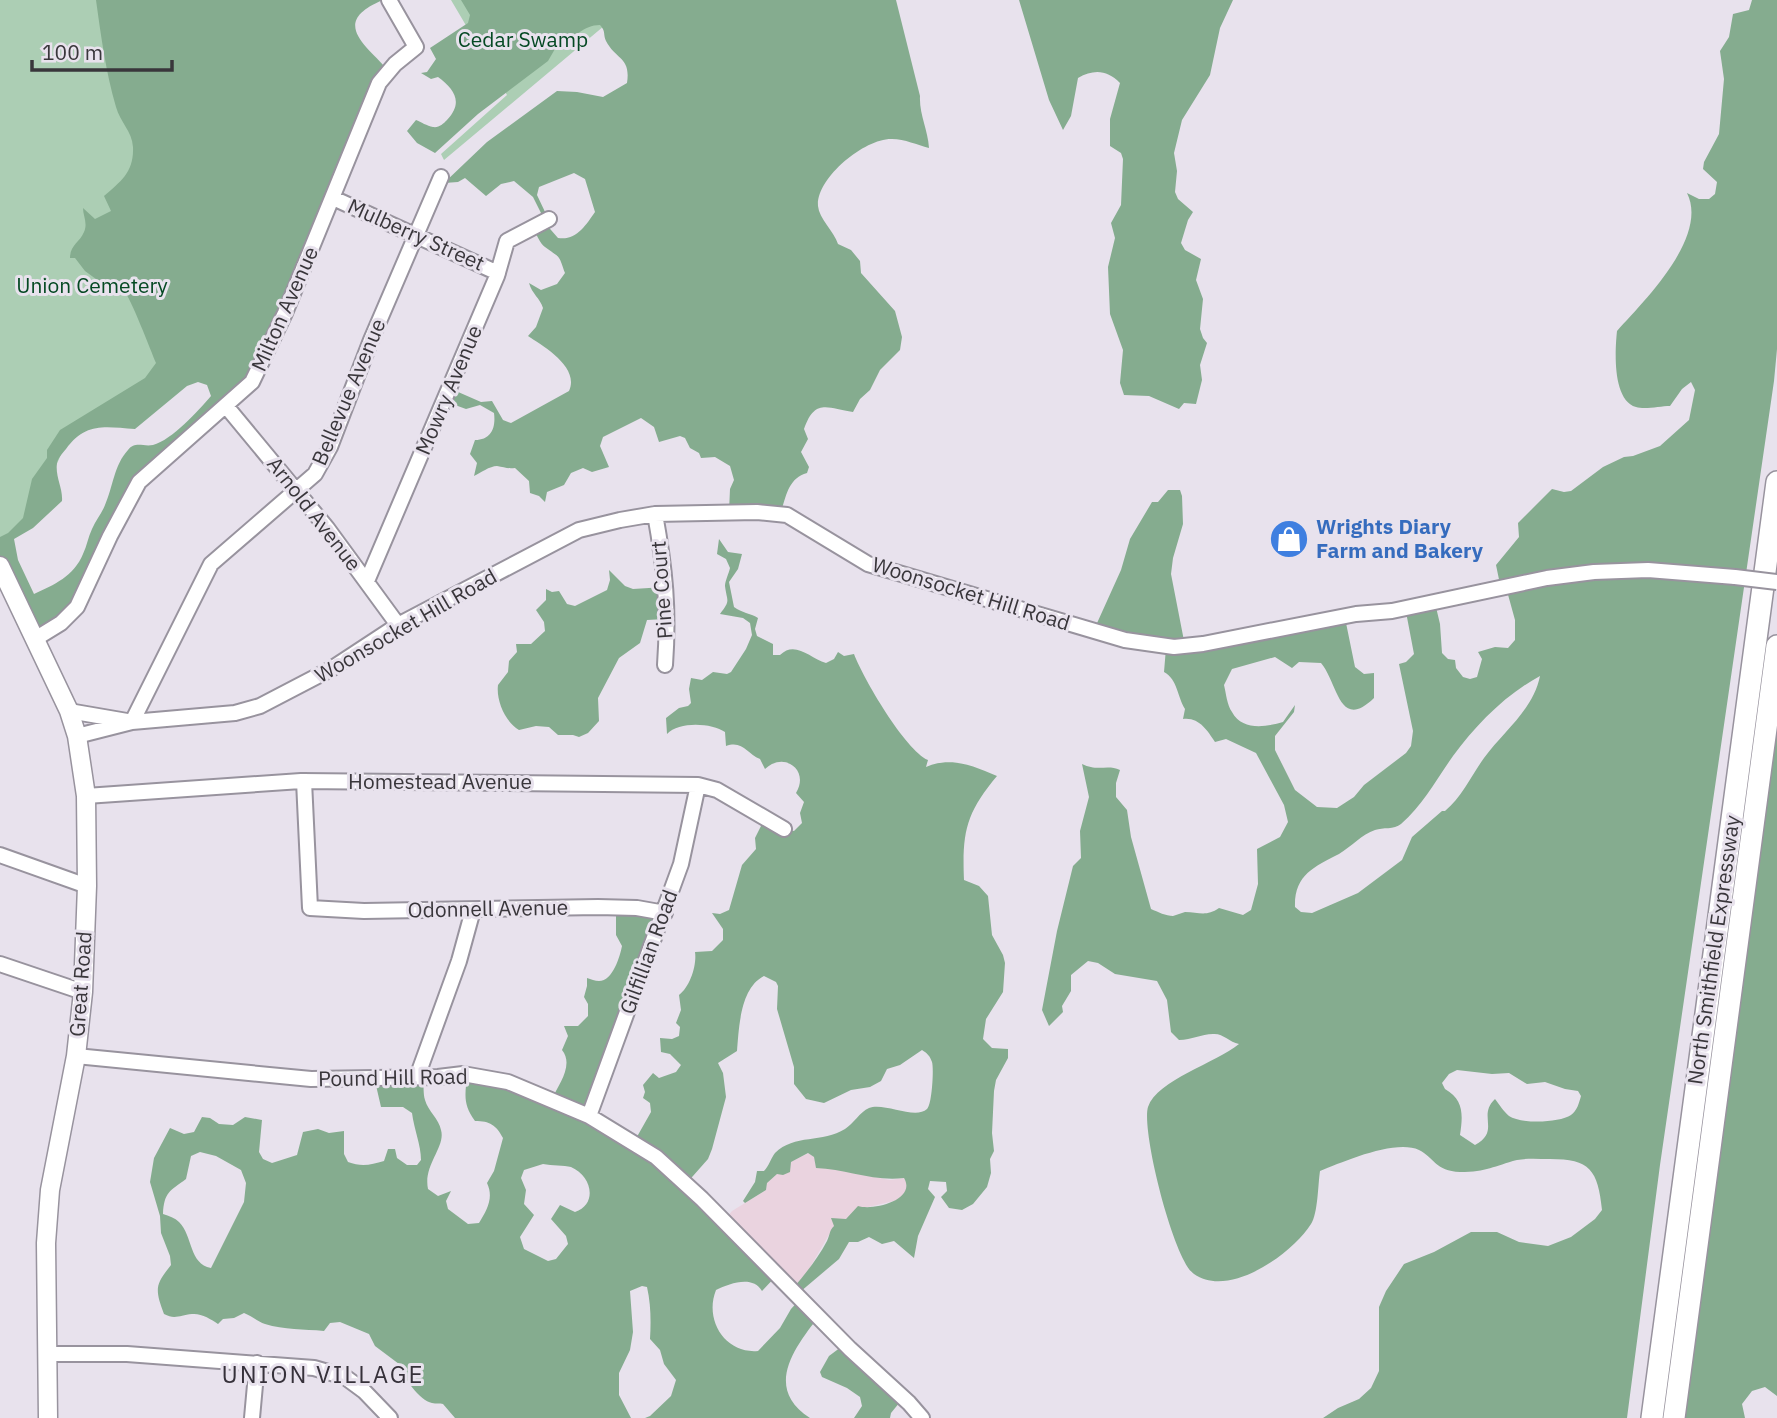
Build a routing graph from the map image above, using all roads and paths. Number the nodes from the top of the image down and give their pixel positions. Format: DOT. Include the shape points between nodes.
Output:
graph roads {
  1 [pos="389,0"];
  2 [pos="441,177"];
  3 [pos="334,198"];
  4 [pos="549,219"];
  5 [pos="416,236"];
  6 [pos="498,272"];
  7 [pos="226,406"];
  8 [pos="1777,482"];
  9 [pos="297,490"];
  10 [pos="655,514"];
  11 [pos="0,566"];
  12 [pos="367,581"];
  13 [pos="1777,582"];
  14 [pos="398,625"];
  15 [pos="36,639"];
  16 [pos="1777,646"];
  17 [pos="666,665"];
  18 [pos="69,711"];
  19 [pos="132,722"];
  20 [pos="78,736"];
  21 [pos="304,781"];
  22 [pos="698,785"];
  23 [pos="86,796"];
  24 [pos="784,829"];
  25 [pos="0,855"];
  26 [pos="88,886"];
  27 [pos="472,910"];
  28 [pos="665,913"];
  29 [pos="0,964"];
  30 [pos="83,992"];
  31 [pos="76,1056"];
  32 [pos="416,1077"];
  33 [pos="589,1116"];
  34 [pos="47,1354"];
  35 [pos="257,1363"];
  36 [pos="48,1418"];
  37 [pos="253,1418"];
  38 [pos="390,1418"];
  39 [pos="922,1418"];
  40 [pos="1652,1418"];
  41 [pos="1674,1418"];
  1 -- 3 [label="street, Milton Avenue" via="416,47 379,83"];
  2 -- 5 [label="street, Bellevue Avenue"];
  3 -- 5 [label="street, Mulberry Street"];
  3 -- 7 [label="street, Milton Avenue" via="252,382"];
  4 -- 6 [label="street, Mowry Avenue" via="507,242"];
  5 -- 6 [label="street, Mulberry Street"];
  5 -- 9 [label="street, Bellevue Avenue" via="330,447 315,474"];
  6 -- 12 [label="street, Mowry Avenue"];
  7 -- 9 [label="street, Arnold Avenue"];
  7 -- 15 [label="street, Milton Avenue" via="139,482 77,607"];
  8 -- 40 [label="highway, North Smithfield Expressway"];
  9 -- 12 [label="street, Arnold Avenue"];
  9 -- 19 [label="street, Bellevue Avenue" via="211,564"];
  10 -- 13 [label="street, Woonsocket Hill Road, bridge" via="787,515 868,564 1125,640 1174,647 1594,572 1648,570"];
  10 -- 14 [label="street, Woonsocket Hill Road" via="579,530"];
  10 -- 17 [label="street, Pine Court" via="665,568"];
  11 -- 15 [label="main road, Great Road"];
  12 -- 14 [label="street, Arnold Avenue"];
  14 -- 19 [label="street, Woonsocket Hill Road" via="260,706 235,713"];
  15 -- 18 [label="main road, Great Road"];
  16 -- 41 [label="highway, North Smithfield Expressway"];
  18 -- 19 [label="street, Woonsocket Hill Road"];
  18 -- 20 [label="main road, Great Road"];
  19 -- 20 [label="street, Woonsocket Hill Road"];
  20 -- 23 [label="main road, Great Road"];
  21 -- 22 [label="street, Homestead Avenue"];
  21 -- 23 [label="street, Homestead Avenue"];
  21 -- 27 [label="street, Odonnell Avenue" via="310,908"];
  22 -- 24 [label="street, Homestead Avenue" via="717,790"];
  22 -- 28 [label="street, Gilfillian Road"];
  23 -- 26 [label="main road, Great Road"];
  25 -- 26 [label="street"];
  26 -- 30 [label="main road, Great Road"];
  27 -- 28 [label="street, Odonnell Avenue" via="624,908"];
  27 -- 32 [label="street" via="459,961"];
  28 -- 33 [label="street, Gilfillian Road"];
  29 -- 30 [label="street"];
  30 -- 31 [label="main road, Great Road"];
  31 -- 32 [label="street, Pound Hill Road" via="311,1079"];
  31 -- 34 [label="main road, Great Road" via="50,1190"];
  32 -- 33 [label="street, Pound Hill Road" via="463,1074 508,1082"];
  33 -- 39 [label="street, Pound Hill Road" via="665,1165"];
  34 -- 35 [label="street"];
  34 -- 36 [label="main road, Great Road"];
  35 -- 37 [label="street"];
  35 -- 38 [label="street" via="314,1368 345,1377"];
}
